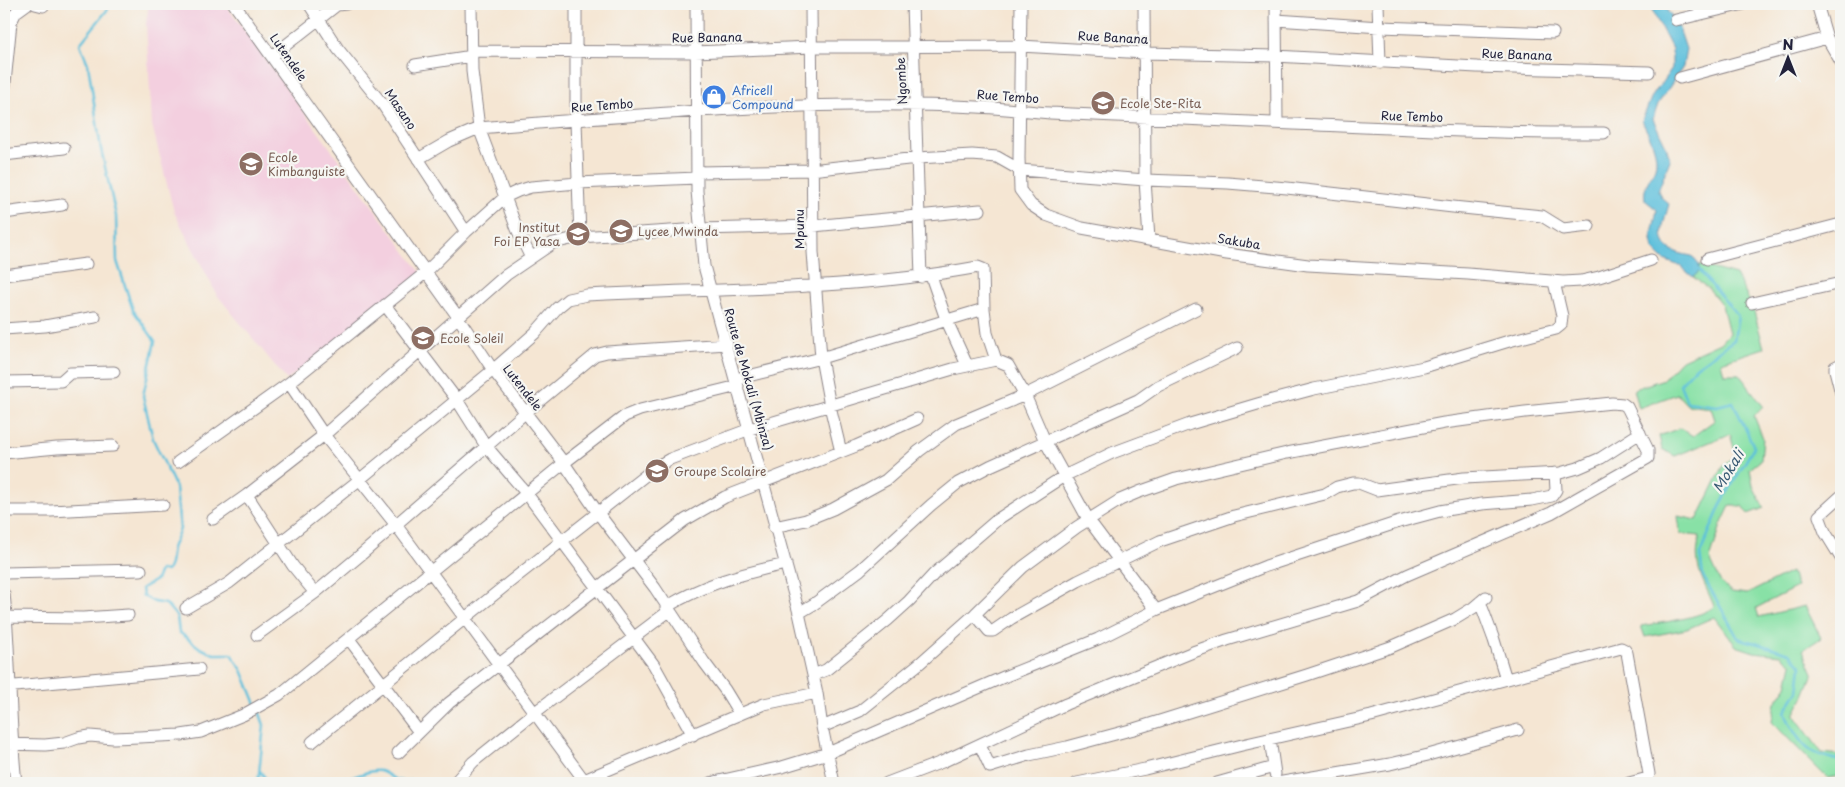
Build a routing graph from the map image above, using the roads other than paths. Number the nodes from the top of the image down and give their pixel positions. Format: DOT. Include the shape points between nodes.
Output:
graph roads {
  1 [pos="27,4"];
  2 [pos="35,4"];
  3 [pos="45,4"];
  4 [pos="234,4"];
  5 [pos="309,4"];
  6 [pos="340,4"];
  7 [pos="471,4"];
  8 [pos="576,4"];
  9 [pos="696,4"];
  10 [pos="811,4"];
  11 [pos="912,4"];
  12 [pos="1021,4"];
  13 [pos="1144,4"];
  14 [pos="1276,4"];
  15 [pos="1378,4"];
  16 [pos="1744,4"];
  17 [pos="1817,4"];
  18 [pos="318,19"];
  19 [pos="1276,20"];
  20 [pos="1676,20"];
  21 [pos="1380,27"];
  22 [pos="1553,33"];
  23 [pos="1827,38"];
  24 [pos="1020,46"];
  25 [pos="811,48"];
  26 [pos="913,48"];
  27 [pos="575,51"];
  28 [pos="695,52"];
  29 [pos="1145,52"];
  30 [pos="472,53"];
  31 [pos="272,56"];
  32 [pos="1276,56"];
  33 [pos="1380,62"];
  34 [pos="1841,62"];
  35 [pos="415,65"];
  36 [pos="1649,72"];
  37 [pos="1680,78"];
  38 [pos="4,93"];
  39 [pos="811,106"];
  40 [pos="916,106"];
  41 [pos="1020,111"];
  42 [pos="696,112"];
  43 [pos="1145,118"];
  44 [pos="576,121"];
  45 [pos="1277,123"];
  46 [pos="479,128"];
  47 [pos="1604,133"];
  48 [pos="64,148"];
  49 [pos="4,155"];
  50 [pos="917,158"];
  51 [pos="418,159"];
  52 [pos="811,170"];
  53 [pos="1020,170"];
  54 [pos="697,175"];
  55 [pos="1145,180"];
  56 [pos="578,183"];
  57 [pos="504,197"];
  58 [pos="62,205"];
  59 [pos="980,210"];
  60 [pos="4,213"];
  61 [pos="918,217"];
  62 [pos="1841,224"];
  63 [pos="812,226"];
  64 [pos="1590,226"];
  65 [pos="700,229"];
  66 [pos="466,232"];
  67 [pos="580,237"];
  68 [pos="1149,239"];
  69 [pos="531,258"];
  70 [pos="1707,259"];
  71 [pos="1651,260"];
  72 [pos="86,264"];
  73 [pos="425,273"];
  74 [pos="4,275"];
  75 [pos="926,276"];
  76 [pos="1554,282"];
  77 [pos="1841,283"];
  78 [pos="815,285"];
  79 [pos="710,289"];
  80 [pos="1752,303"];
  81 [pos="385,305"];
  82 [pos="984,309"];
  83 [pos="1196,309"];
  84 [pos="95,317"];
  85 [pos="458,317"];
  86 [pos="946,319"];
  87 [pos="4,329"];
  88 [pos="727,344"];
  89 [pos="1237,348"];
  90 [pos="420,351"];
  91 [pos="821,358"];
  92 [pos="996,360"];
  93 [pos="1841,364"];
  94 [pos="967,365"];
  95 [pos="492,370"];
  96 [pos="114,372"];
  97 [pos="4,382"];
  98 [pos="289,383"];
  99 [pos="737,383"];
  100 [pos="1841,393"];
  101 [pos="1025,394"];
  102 [pos="457,400"];
  103 [pos="830,406"];
  104 [pos="526,412"];
  105 [pos="917,419"];
  106 [pos="750,429"];
  107 [pos="1640,433"];
  108 [pos="324,435"];
  109 [pos="1045,441"];
  110 [pos="113,446"];
  111 [pos="486,446"];
  112 [pos="841,452"];
  113 [pos="4,453"];
  114 [pos="178,462"];
  115 [pos="564,463"];
  116 [pos="1555,473"];
  117 [pos="1064,476"];
  118 [pos="359,480"];
  119 [pos="764,481"];
  120 [pos="527,494"];
  121 [pos="247,495"];
  122 [pos="1841,496"];
  123 [pos="163,505"];
  124 [pos="4,510"];
  125 [pos="598,513"];
  126 [pos="212,519"];
  127 [pos="1088,519"];
  128 [pos="396,525"];
  129 [pos="774,527"];
  130 [pos="562,542"];
  131 [pos="279,543"];
  132 [pos="1841,558"];
  133 [pos="633,561"];
  134 [pos="1121,561"];
  135 [pos="786,564"];
  136 [pos="141,570"];
  137 [pos="4,573"];
  138 [pos="430,573"];
  139 [pos="597,589"];
  140 [pos="314,593"];
  141 [pos="4,594"];
  142 [pos="186,608"];
  143 [pos="667,609"];
  144 [pos="1156,610"];
  145 [pos="799,613"];
  146 [pos="975,614"];
  147 [pos="128,615"];
  148 [pos="5,617"];
  149 [pos="466,619"];
  150 [pos="257,635"];
  151 [pos="632,637"];
  152 [pos="349,639"];
  153 [pos="499,663"];
  154 [pos="199,669"];
  155 [pos="813,675"];
  156 [pos="1506,679"];
  157 [pos="384,684"];
  158 [pos="7,687"];
  159 [pos="817,693"];
  160 [pos="534,713"];
  161 [pos="739,713"];
  162 [pos="822,727"];
  163 [pos="1518,730"];
  164 [pos="419,732"];
  165 [pos="693,735"];
  166 [pos="1270,739"];
  167 [pos="312,742"];
  168 [pos="8,744"];
  169 [pos="980,744"];
  170 [pos="398,753"];
  171 [pos="828,754"];
  172 [pos="1274,767"];
  173 [pos="457,780"];
  174 [pos="584,782"];
  175 [pos="16,783"];
  176 [pos="710,783"];
  177 [pos="834,783"];
  178 [pos="888,783"];
  179 [pos="1081,783"];
  180 [pos="1217,783"];
  181 [pos="1277,783"];
  182 [pos="1629,783"];
  1 -- 38 [label="street" via="16,12 11,22"];
  2 -- 3 [label="street"];
  4 -- 31 [label="street, Lutendele"];
  5 -- 18 [label="street, Masano"];
  6 -- 18 [label="street"];
  7 -- 30 [label="street"];
  8 -- 27 [label="street"];
  9 -- 28 [label="street, Route de Mokali (Mbinza)"];
  10 -- 25 [label="street, Mpunu"];
  11 -- 26 [label="street, Ngombe"];
  12 -- 24 [label="street, Sakuba"];
  13 -- 29 [label="street"];
  14 -- 19 [label="street"];
  15 -- 21 [label="street"];
  16 -- 20 [label="street"];
  17 -- 23 [label="street"];
  18 -- 31 [label="street"];
  18 -- 51 [label="street, Masano" via="383,105"];
  19 -- 21 [label="street"];
  19 -- 32 [label="street"];
  21 -- 22 [label="street"];
  21 -- 33 [label="street"];
  23 -- 34 [label="street"];
  23 -- 37 [label="street"];
  24 -- 26 [label="street, Rue Banana"];
  24 -- 29 [label="street, Rue Banana"];
  24 -- 41 [label="street, Sakuba"];
  25 -- 26 [label="street, Rue Banana"];
  25 -- 28 [label="street, Rue Banana"];
  25 -- 39 [label="street, Mpunu"];
  26 -- 40 [label="street, Ngombe"];
  27 -- 28 [label="street, Rue Banana"];
  27 -- 30 [label="street, Rue Banana"];
  27 -- 44 [label="street"];
  28 -- 42 [label="street, Route de Mokali (Mbinza)"];
  29 -- 32 [label="street, Rue Banana"];
  29 -- 43 [label="street"];
  30 -- 35 [label="street, Rue Banana"];
  30 -- 46 [label="street"];
  31 -- 73 [label="street, Lutendele"];
  32 -- 33 [label="street, Rue Banana"];
  32 -- 45 [label="street"];
  33 -- 36 [label="street, Rue Banana"];
  39 -- 40 [label="street, Rue Tembo"];
  39 -- 42 [label="street, Rue Tembo"];
  39 -- 52 [label="street, Mpunu"];
  40 -- 41 [label="street, Rue Tembo"];
  40 -- 50 [label="street, Ngombe"];
  41 -- 43 [label="street, Rue Tembo"];
  41 -- 53 [label="street, Sakuba"];
  42 -- 44 [label="street, Rue Tembo"];
  42 -- 54 [label="street, Route de Mokali (Mbinza)"];
  43 -- 45 [label="street, Rue Tembo"];
  43 -- 55 [label="street"];
  44 -- 46 [label="street, Rue Tembo"];
  44 -- 56 [label="street"];
  45 -- 47 [label="street, Rue Tembo" via="1408,130"];
  46 -- 51 [label="street, Rue Tembo"];
  46 -- 57 [label="street"];
  48 -- 49 [label="street"];
  50 -- 52 [label="street"];
  50 -- 53 [label="street" via="997,157"];
  50 -- 61 [label="street, Ngombe"];
  51 -- 66 [label="street, Masano"];
  52 -- 54 [label="street"];
  52 -- 63 [label="street, Mpunu"];
  53 -- 55 [label="street"];
  53 -- 68 [label="street, Sakuba" via="1021,192 1031,206 1046,215 1082,228"];
  54 -- 56 [label="street"];
  54 -- 65 [label="street, Route de Mokali (Mbinza)"];
  55 -- 64 [label="street" via="1287,188 1542,216 1563,229"];
  55 -- 68 [label="street"];
  56 -- 57 [label="street" via="531,187"];
  56 -- 67 [label="street"];
  57 -- 66 [label="street"];
  57 -- 69 [label="street"];
  58 -- 60 [label="street"];
  59 -- 61 [label="street"];
  61 -- 63 [label="street"];
  61 -- 75 [label="street, Ngombe"];
  62 -- 70 [label="street"];
  63 -- 65 [label="street"];
  63 -- 78 [label="street, Mpunu"];
  65 -- 67 [label="street"];
  65 -- 79 [label="street, Route de Mokali (Mbinza)"];
  66 -- 73 [label="street"];
  67 -- 69 [label="street" via="553,243"];
  68 -- 76 [label="street, Sakuba" via="1308,265"];
  69 -- 85 [label="street"];
  71 -- 76 [label="street, Sakuba" via="1581,281"];
  72 -- 74 [label="street"];
  73 -- 81 [label="street"];
  73 -- 85 [label="street, Lutendele"];
  75 -- 78 [label="street"];
  75 -- 82 [label="street" via="983,269"];
  75 -- 86 [label="street, Ngombe"];
  76 -- 117 [label="street" via="1562,316 1561,325 1556,330 1424,367 1314,389 1190,424 1112,453"];
  77 -- 80 [label="street"];
  78 -- 79 [label="street"];
  78 -- 91 [label="street, Mpunu"];
  79 -- 88 [label="street, Route de Mokali (Mbinza)"];
  79 -- 95 [label="street" via="568,299 536,333"];
  81 -- 90 [label="street"];
  81 -- 98 [label="street"];
  82 -- 86 [label="street"];
  82 -- 92 [label="street" via="987,333"];
  83 -- 101 [label="street"];
  84 -- 87 [label="street"];
  85 -- 90 [label="street"];
  85 -- 95 [label="street, Lutendele"];
  86 -- 91 [label="street"];
  86 -- 94 [label="street, Ngombe"];
  88 -- 99 [label="street, Route de Mokali (Mbinza)"];
  88 -- 104 [label="street" via="595,355"];
  89 -- 109 [label="street" via="1158,386 1138,400"];
  90 -- 102 [label="street"];
  90 -- 108 [label="street"];
  91 -- 99 [label="street"];
  91 -- 103 [label="street, Mpunu"];
  92 -- 94 [label="street"];
  92 -- 101 [label="street" via="1008,366"];
  93 -- 100 [label="street" via="1835,370"];
  94 -- 103 [label="street"];
  95 -- 102 [label="street"];
  95 -- 104 [label="street, Lutendele"];
  96 -- 97 [label="street" via="70,374 62,381"];
  98 -- 108 [label="street"];
  98 -- 114 [label="street"];
  99 -- 106 [label="street, Route de Mokali (Mbinza)"];
  99 -- 115 [label="street" via="625,416"];
  101 -- 109 [label="street"];
  101 -- 129 [label="street" via="956,424 886,480 833,509 806,520"];
  102 -- 111 [label="street"];
  102 -- 118 [label="street"];
  103 -- 106 [label="street"];
  103 -- 112 [label="street, Mpunu"];
  104 -- 111 [label="street"];
  104 -- 115 [label="street, Lutendele"];
  105 -- 112 [label="street"];
  106 -- 119 [label="street, Route de Mokali (Mbinza)"];
  106 -- 125 [label="street" via="670,459"];
  107 -- 116 [label="street" via="1602,458"];
  107 -- 127 [label="street" via="1627,407 1618,403 1444,423 1287,453 1176,479 1120,500"];
  107 -- 169 [label="street" via="1648,458 1551,513 1407,575 1358,600 1193,652 1066,704"];
  108 -- 118 [label="street"];
  108 -- 121 [label="street"];
  109 -- 117 [label="street"];
  109 -- 145 [label="street" via="958,483 860,570"];
  110 -- 113 [label="street"];
  111 -- 120 [label="street"];
  111 -- 128 [label="street"];
  112 -- 119 [label="street"];
  115 -- 120 [label="street"];
  115 -- 125 [label="street, Lutendele"];
  116 -- 134 [label="street" via="1464,478 1377,490 1353,482 1325,494 1234,516 1169,538"];
  116 -- 144 [label="street" via="1556,490 1552,496 1440,511 1399,522 1266,566"];
  117 -- 127 [label="street"];
  117 -- 155 [label="street" via="998,518 888,620 826,670"];
  118 -- 128 [label="street"];
  118 -- 131 [label="street"];
  119 -- 129 [label="street, Route de Mokali (Mbinza)"];
  119 -- 133 [label="street" via="725,497 685,520"];
  120 -- 130 [label="street"];
  120 -- 138 [label="street"];
  121 -- 126 [label="street"];
  121 -- 131 [label="street"];
  122 -- 132 [label="street" via="1819,516"];
  123 -- 124 [label="street"];
  125 -- 130 [label="street"];
  125 -- 133 [label="street, Lutendele"];
  127 -- 134 [label="street"];
  127 -- 146 [label="street" via="1023,567"];
  128 -- 138 [label="street"];
  128 -- 140 [label="street"];
  129 -- 135 [label="street, Route de Mokali (Mbinza)"];
  130 -- 139 [label="street"];
  130 -- 149 [label="street"];
  131 -- 140 [label="street"];
  131 -- 142 [label="street" via="229,583"];
  133 -- 139 [label="street"];
  133 -- 143 [label="street, Lutendele"];
  134 -- 144 [label="street"];
  134 -- 146 [label="street" via="1078,581 993,631 989,631"];
  135 -- 143 [label="street" via="731,578 690,593"];
  135 -- 145 [label="street, Route de Mokali (Mbinza)"];
  136 -- 137 [label="street"];
  138 -- 149 [label="street"];
  138 -- 152 [label="street"];
  139 -- 151 [label="street"];
  139 -- 153 [label="street"];
  140 -- 150 [label="street"];
  141 -- 148 [label="street"];
  143 -- 151 [label="street"];
  143 -- 161 [label="street, Lutendele"];
  144 -- 171 [label="street" via="1098,639"];
  145 -- 155 [label="street, Route de Mokali (Mbinza)"];
  146 -- 162 [label="street" via="860,711"];
  147 -- 148 [label="street"];
  148 -- 158 [label="street"];
  149 -- 153 [label="street"];
  149 -- 157 [label="street"];
  151 -- 160 [label="street"];
  151 -- 165 [label="street" via="654,666"];
  152 -- 157 [label="street"];
  152 -- 168 [label="street" via="279,695 243,715 201,732 90,736 45,745"];
  153 -- 160 [label="street"];
  153 -- 164 [label="street" via="448,703"];
  154 -- 158 [label="street"];
  155 -- 159 [label="street, Route de Mokali (Mbinza)"];
  156 -- 166 [label="street"];
  156 -- 169 [label="street" via="1483,600 1456,619 1391,647 1134,729 990,767"];
  156 -- 182 [label="street" via="1621,648 1625,650 1649,774 1644,780"];
  157 -- 164 [label="street"];
  157 -- 167 [label="street"];
  158 -- 168 [label="street"];
  159 -- 161 [label="street" via="764,704"];
  159 -- 162 [label="street, Route de Mokali (Mbinza)"];
  160 -- 173 [label="street" via="473,762"];
  160 -- 174 [label="street"];
  161 -- 165 [label="street"];
  162 -- 171 [label="street, Route de Mokali (Mbinza)"];
  163 -- 181 [label="street" via="1399,762"];
  164 -- 170 [label="street"];
  165 -- 174 [label="street"];
  166 -- 172 [label="street"];
  166 -- 179 [label="street"];
  168 -- 175 [label="street"];
  169 -- 178 [label="street"];
  171 -- 176 [label="street"];
  171 -- 177 [label="street, Route de Mokali (Mbinza)"];
  172 -- 180 [label="street"];
  172 -- 181 [label="street"];
}
